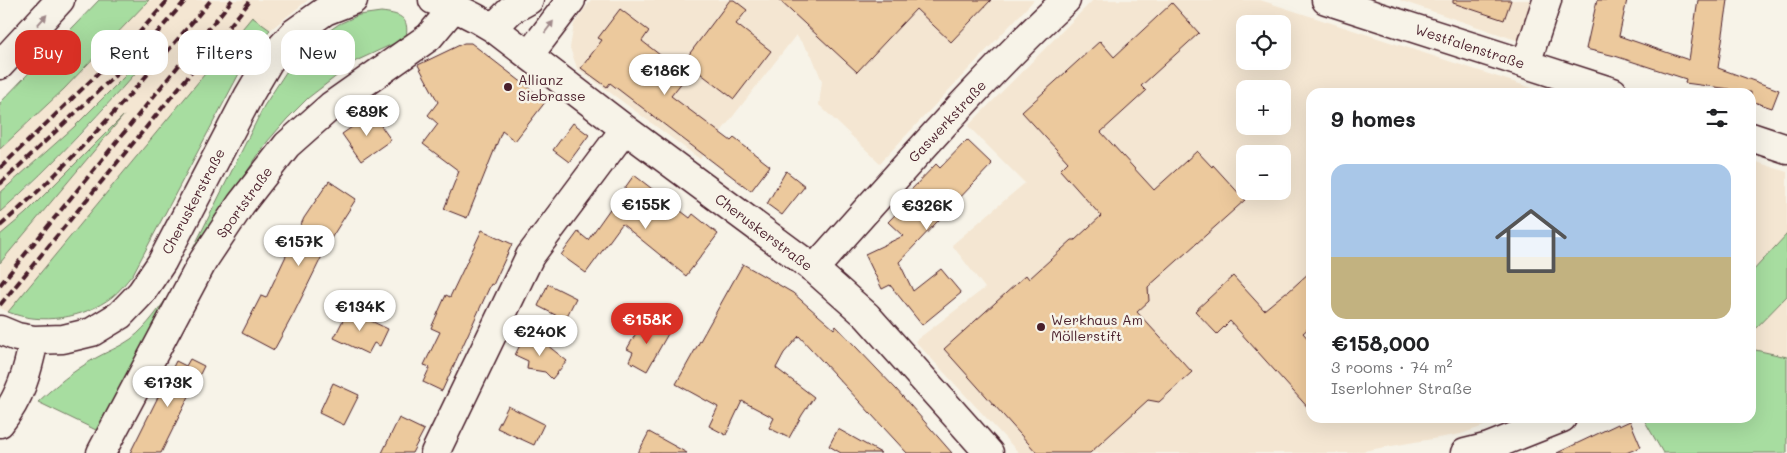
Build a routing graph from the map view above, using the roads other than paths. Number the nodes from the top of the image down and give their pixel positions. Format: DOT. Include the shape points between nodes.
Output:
graph roads {
  1 [pos="60,0"];
  2 [pos="353,0"];
  3 [pos="528,0"];
  4 [pos="571,0"];
  5 [pos="1066,0"];
  6 [pos="1326,0"];
  7 [pos="1547,0"];
  8 [pos="444,4"];
  9 [pos="494,28"];
  10 [pos="529,55"];
  11 [pos="1526,64"];
  12 [pos="0,65"];
  13 [pos="1601,88"];
  14 [pos="625,129"];
  15 [pos="1756,139"];
  16 [pos="1787,149"];
  17 [pos="814,269"];
  18 [pos="0,330"];
  19 [pos="34,340"];
  20 [pos="0,422"];
  21 [pos="1549,423"];
  22 [pos="101,453"];
  23 [pos="435,453"];
  24 [pos="989,453"];
  25 [pos="1465,453"];
  12 -- 1 [label="main road, one-way"];
  2 -- 19 [label="main road, Cheruskerstraße" via="325,11 294,33 269,61 248,95 162,262 141,293 120,315 92,332 63,339"];
  3 -- 9 [label="main road" via="510,10"];
  10 -- 4 [label="main road, one-way"];
  5 -- 17 [label="main road, Gaswerkstraße" via="891,181"];
  6 -- 11 [label="main road, Westfalenstraße"];
  7 -- 11 [label="main road"];
  8 -- 9 [label="main road, Cheruskerstraße"];
  8 -- 22 [label="main road, Sportstraße" via="429,37 332,106 287,145 240,204 203,261"];
  9 -- 10 [label="main road, Cheruskerstraße"];
  10 -- 14 [label="main road, Cheruskerstraße"];
  11 -- 13 [label="main road, Westfalenstraße"];
  14 -- 17 [label="main road, Cheruskerstraße"];
  14 -- 23 [label="main road" via="530,256"];
  15 -- 16 [label="main road"];
  17 -- 24 [label="main road, Cheruskerstraße" via="866,316"];
  18 -- 19 [label="main road, Cheruskerstraße" via="17,338"];
  19 -- 20 [label="main road" via="26,377 17,399"];
  21 -- 25 [label="main road"];
}
